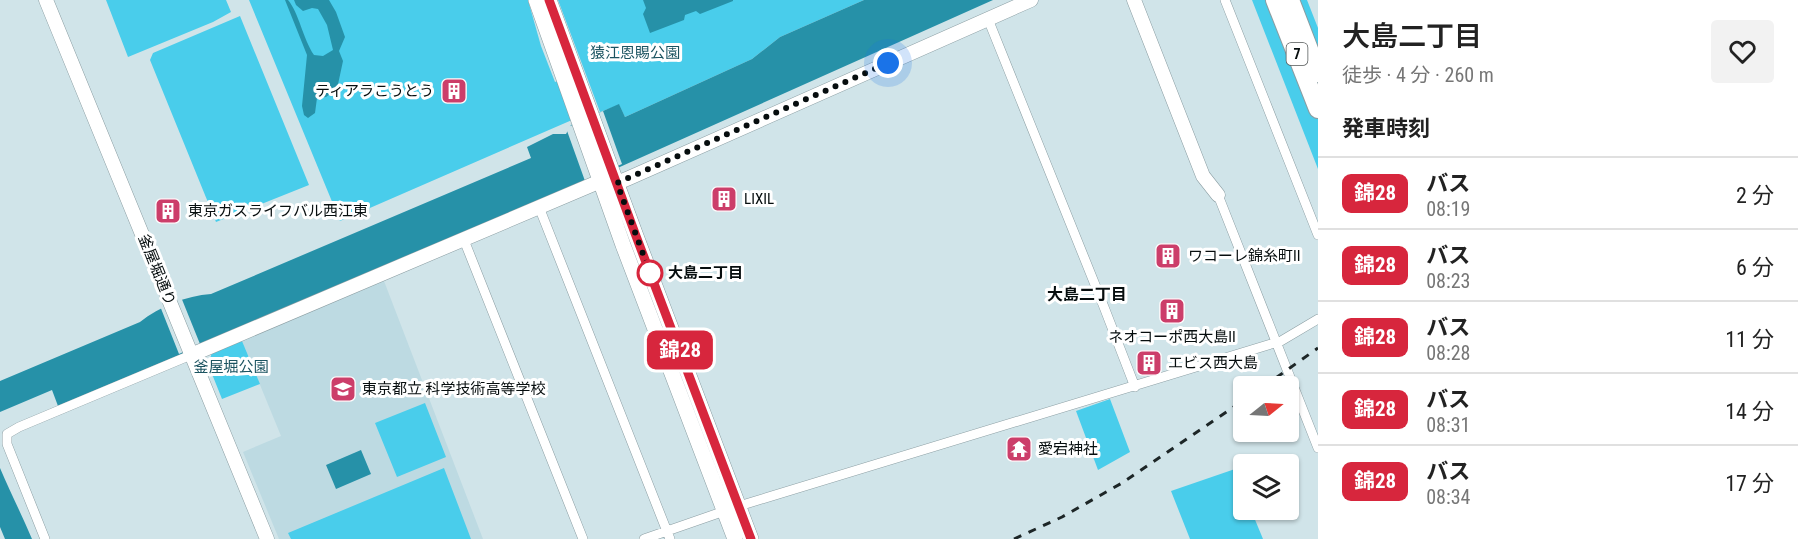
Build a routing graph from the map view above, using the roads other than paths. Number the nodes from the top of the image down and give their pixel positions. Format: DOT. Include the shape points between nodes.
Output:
graph roads {
  1 [pos="46,0"];
  2 [pos="536,0"];
  3 [pos="549,0"];
  4 [pos="1031,0"];
  5 [pos="1134,0"];
  6 [pos="1226,0"];
  7 [pos="1275,0"];
  8 [pos="1290,0"];
  9 [pos="988,19"];
  10 [pos="1318,73"];
  11 [pos="1318,109"];
  12 [pos="584,114"];
  13 [pos="607,177"];
  14 [pos="1218,195"];
  15 [pos="539,207"];
  16 [pos="1318,235"];
  17 [pos="464,240"];
  18 [pos="1318,319"];
  19 [pos="1277,342"];
  20 [pos="190,352"];
  21 [pos="1135,387"];
  22 [pos="1318,448"];
  23 [pos="732,509"];
  24 [pos="669,535"];
  25 [pos="45,539"];
  26 [pos="267,539"];
  27 [pos="583,539"];
  28 [pos="644,539"];
  29 [pos="735,539"];
  30 [pos="751,539"];
  1 -- 20 [label="street, 釜屋堀通り"];
  2 -- 12 [label="main road"];
  3 -- 12 [label="main road"];
  4 -- 9 [label="street"];
  5 -- 14 [label="street" via="1203,176"];
  6 -- 16 [label="street"];
  7 -- 11 [label="highway, 7"];
  8 -- 10 [label="highway, 7"];
  9 -- 13 [label="street"];
  9 -- 21 [label="street"];
  12 -- 13 [label="main road"];
  13 -- 15 [label="street"];
  13 -- 23 [label="main road"];
  14 -- 19 [label="street"];
  15 -- 17 [label="street"];
  15 -- 24 [label="street"];
  17 -- 20 [label="street"];
  17 -- 27 [label="street"];
  18 -- 19 [label="street"];
  19 -- 21 [label="street"];
  19 -- 22 [label="street"];
  20 -- 25 [label="street" via="7,434 7,444"];
  20 -- 26 [label="street, 釜屋堀通り"];
  21 -- 23 [label="street"];
  23 -- 24 [label="street"];
  23 -- 29 [label="main road"];
  23 -- 30 [label="main road"];
  24 -- 28 [label="street"];
}
